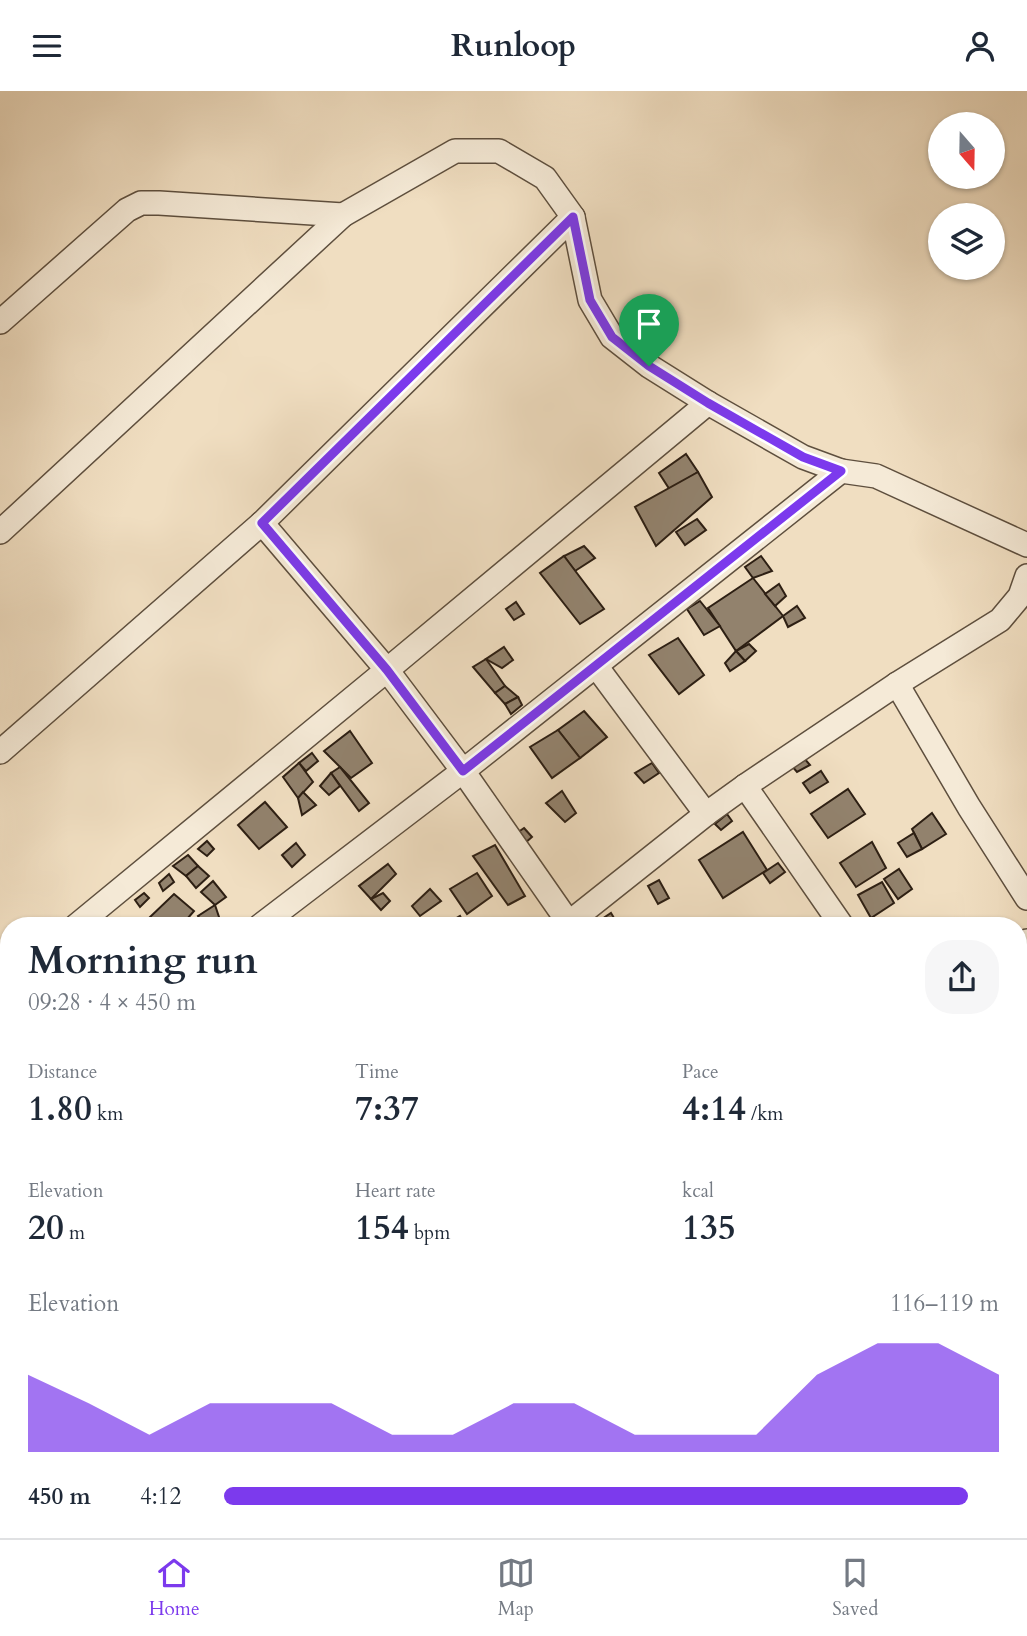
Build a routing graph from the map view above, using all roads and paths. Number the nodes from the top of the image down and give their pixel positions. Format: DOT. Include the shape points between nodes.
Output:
graph roads {
  1 [pos="344,215"];
  2 [pos="573,217"];
  3 [pos="0,322"];
  4 [pos="708,403"];
  5 [pos="841,471"];
  6 [pos="262,523"];
  7 [pos="0,531"];
  8 [pos="1027,545"];
  9 [pos="1027,576"];
  10 [pos="596,666"];
  11 [pos="387,670"];
  12 [pos="897,684"];
  13 [pos="0,751"];
  14 [pos="463,771"];
  15 [pos="745,786"];
  16 [pos="706,814"];
  17 [pos="1027,898"];
  18 [pos="87,917"];
  19 [pos="272,917"];
  20 [pos="563,917"];
  21 [pos="578,917"];
  22 [pos="836,917"];
  1 -- 2 [label="street" via="455,151 499,151 545,178"];
  1 -- 3 [label="street" via="141,204 127,210"];
  1 -- 7 [label="street"];
  2 -- 4 [label="street" via="590,300 612,337"];
  2 -- 6 [label="street"];
  4 -- 5 [label="street" via="803,457"];
  4 -- 11 [label="street"];
  5 -- 8 [label="street" via="876,476"];
  5 -- 10 [label="street"];
  6 -- 11 [label="street"];
  6 -- 13 [label="street"];
  9 -- 12 [label="street" via="1020,596 1000,620"];
  10 -- 14 [label="street"];
  10 -- 16 [label="street"];
  11 -- 14 [label="street"];
  11 -- 18 [label="street"];
  12 -- 15 [label="street"];
  12 -- 17 [label="street"];
  14 -- 19 [label="street"];
  14 -- 20 [label="street"];
  15 -- 16 [label="street"];
  15 -- 22 [label="street"];
  16 -- 21 [label="street"];
}
